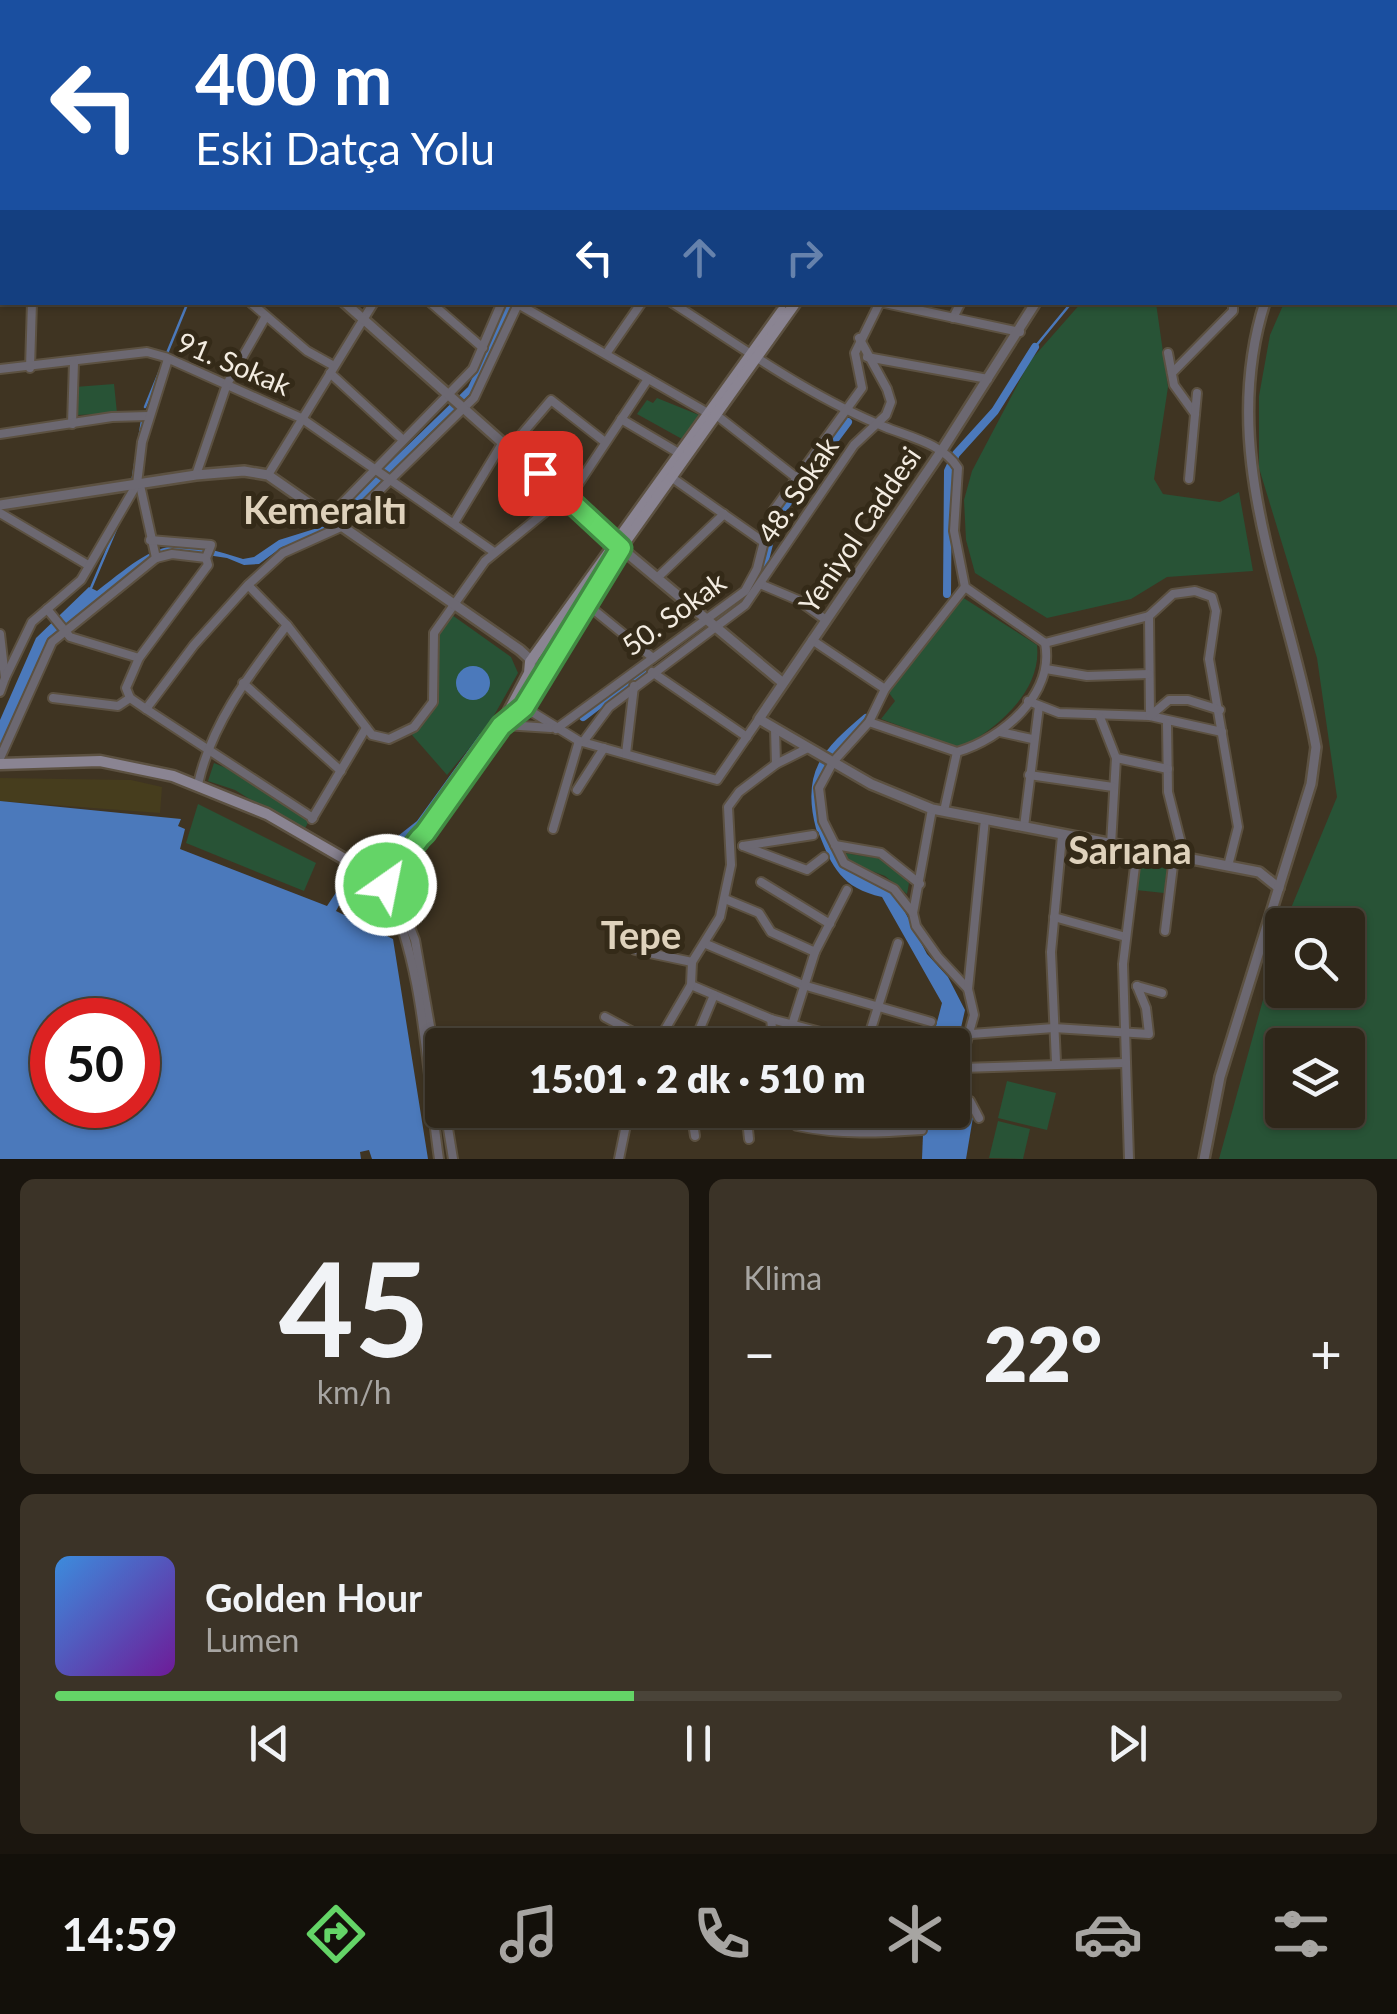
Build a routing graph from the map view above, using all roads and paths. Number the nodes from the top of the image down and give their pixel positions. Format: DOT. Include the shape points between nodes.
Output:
graph roads {
  1 [pos="32,305"];
  2 [pos="253,305"];
  3 [pos="347,305"];
  4 [pos="372,305"];
  5 [pos="435,305"];
  6 [pos="501,305"];
  7 [pos="519,305"];
  8 [pos="523,305"];
  9 [pos="524,305"];
  10 [pos="640,305"];
  11 [pos="676,305"];
  12 [pos="786,305"];
  13 [pos="794,305"];
  14 [pos="878,305"];
  15 [pos="894,305"];
  16 [pos="959,305"];
  17 [pos="1034,305"];
  18 [pos="1233,305"];
  19 [pos="1264,305"];
  20 [pos="266,316"];
  21 [pos="952,318"];
  22 [pos="364,321"];
  23 [pos="1020,332"];
  24 [pos="859,338"];
  25 [pos="483,348"];
  26 [pos="608,352"];
  27 [pos="1168,353"];
  28 [pos="753,355"];
  29 [pos="164,357"];
  30 [pos="866,357"];
  31 [pos="74,362"];
  32 [pos="30,368"];
  33 [pos="0,369"];
  34 [pos="332,369"];
  35 [pos="1172,374"];
  36 [pos="648,379"];
  37 [pos="988,380"];
  38 [pos="227,384"];
  39 [pos="1197,393"];
  40 [pos="451,396"];
  41 [pos="463,407"];
  42 [pos="847,408"];
  43 [pos="709,411"];
  44 [pos="1195,414"];
  45 [pos="145,416"];
  46 [pos="301,418"];
  47 [pos="621,419"];
  48 [pos="72,424"];
  49 [pos="877,424"];
  50 [pos="0,434"];
  51 [pos="404,440"];
  52 [pos="605,442"];
  53 [pos="507,445"];
  54 [pos="678,452"];
  55 [pos="948,456"];
  56 [pos="383,474"];
  57 [pos="196,475"];
  58 [pos="268,475"];
  59 [pos="670,478"];
  60 [pos="1189,479"];
  61 [pos="798,480"];
  62 [pos="138,484"];
  63 [pos="568,498"];
  64 [pos="0,505"];
  65 [pos="0,514"];
  66 [pos="724,514"];
  67 [pos="337,521"];
  68 [pos="454,523"];
  69 [pos="762,541"];
  70 [pos="618,544"];
  71 [pos="153,551"];
  72 [pos="494,552"];
  73 [pos="208,557"];
  74 [pos="88,565"];
  75 [pos="657,578"];
  76 [pos="760,584"];
  77 [pos="248,585"];
  78 [pos="965,587"];
  79 [pos="584,602"];
  80 [pos="453,604"];
  81 [pos="50,613"];
  82 [pos="1149,616"];
  83 [pos="826,620"];
  84 [pos="709,621"];
  85 [pos="287,624"];
  86 [pos="63,629"];
  87 [pos="0,634"];
  88 [pos="812,640"];
  89 [pos="1044,643"];
  90 [pos="1,652"];
  91 [pos="139,658"];
  92 [pos="533,658"];
  93 [pos="653,658"];
  94 [pos="548,668"];
  95 [pos="1046,669"];
  96 [pos="652,672"];
  97 [pos="1149,674"];
  98 [pos="5,678"];
  99 [pos="243,683"];
  100 [pos="783,683"];
  101 [pos="634,686"];
  102 [pos="885,689"];
  103 [pos="0,692"];
  104 [pos="54,698"];
  105 [pos="130,698"];
  106 [pos="1028,702"];
  107 [pos="1039,706"];
  108 [pos="524,707"];
  109 [pos="146,709"];
  110 [pos="1220,710"];
  111 [pos="1150,716"];
  112 [pos="1100,717"];
  113 [pos="759,719"];
  114 [pos="869,722"];
  115 [pos="1168,723"];
  116 [pos="501,726"];
  117 [pos="366,728"];
  118 [pos="556,729"];
  119 [pos="775,729"];
  120 [pos="1000,732"];
  121 [pos="1222,732"];
  122 [pos="747,737"];
  123 [pos="1032,740"];
  124 [pos="581,742"];
  125 [pos="206,747"];
  126 [pos="604,748"];
  127 [pos="806,748"];
  128 [pos="957,752"];
  129 [pos="626,754"];
  130 [pos="1116,758"];
  131 [pos="0,761"];
  132 [pos="833,762"];
  133 [pos="776,764"];
  134 [pos="1168,770"];
  135 [pos="341,771"];
  136 [pos="1029,776"];
  137 [pos="198,784"];
  138 [pos="1113,787"];
  139 [pos="577,790"];
  140 [pos="932,809"];
  141 [pos="944,811"];
  142 [pos="986,818"];
  143 [pos="1024,828"];
  144 [pos="553,829"];
  145 [pos="814,835"];
  146 [pos="1062,836"];
  147 [pos="728,843"];
  148 [pos="835,845"];
  149 [pos="1112,845"];
  150 [pos="743,846"];
  151 [pos="409,848"];
  152 [pos="1136,850"];
  153 [pos="824,857"];
  154 [pos="1180,858"];
  155 [pos="1228,866"];
  156 [pos="374,868"];
  157 [pos="391,880"];
  158 [pos="761,882"];
  159 [pos="920,884"];
  160 [pos="1280,888"];
  161 [pos="847,890"];
  162 [pos="725,899"];
  163 [pos="912,913"];
  164 [pos="1054,917"];
  165 [pos="830,924"];
  166 [pos="1165,931"];
  167 [pos="1126,937"];
  168 [pos="898,943"];
  169 [pos="706,944"];
  170 [pos="635,950"];
  171 [pos="815,952"];
  172 [pos="692,962"];
  173 [pos="1123,982"];
  174 [pos="803,984"];
  175 [pos="691,985"];
  176 [pos="1137,986"];
  177 [pos="968,989"];
  178 [pos="1162,994"];
  179 [pos="714,995"];
  180 [pos="876,1008"];
  181 [pos="605,1017"];
  182 [pos="772,1019"];
  183 [pos="931,1022"];
  184 [pos="792,1024"];
  185 [pos="431,1028"];
  186 [pos="625,1028"];
  187 [pos="666,1028"];
  188 [pos="700,1028"];
  189 [pos="773,1028"];
  190 [pos="807,1028"];
  191 [pos="870,1028"];
  192 [pos="1054,1028"];
  193 [pos="1124,1032"];
  194 [pos="971,1034"];
  195 [pos="970,1037"];
  196 [pos="425,1060"];
  197 [pos="1056,1062"];
  198 [pos="1125,1062"];
  199 [pos="970,1067"];
  200 [pos="970,1100"];
  201 [pos="979,1118"];
  202 [pos="435,1128"];
  203 [pos="448,1128"];
  204 [pos="625,1128"];
  205 [pos="694,1128"];
  206 [pos="748,1128"];
  207 [pos="813,1128"];
  208 [pos="922,1130"];
  209 [pos="695,1136"];
  210 [pos="749,1139"];
  211 [pos="439,1159"];
  212 [pos="453,1159"];
  213 [pos="619,1159"];
  214 [pos="1129,1159"];
  215 [pos="1204,1159"];
  1 -- 32 [label="street"];
  2 -- 20 [label="street"];
  3 -- 22 [label="street"];
  4 -- 22 [label="street"];
  5 -- 25 [label="street"];
  6 -- 25 [label="street"];
  7 -- 41 [label="street" via="484,384"];
  8 -- 36 [label="street"];
  9 -- 26 [label="street"];
  10 -- 26 [label="street"];
  11 -- 28 [label="street"];
  12 -- 28 [label="main road"];
  13 -- 28 [label="main road"];
  14 -- 24 [label="street"];
  15 -- 21 [label="street"];
  16 -- 21 [label="street"];
  17 -- 23 [label="street, Yeniyol Caddesi"];
  18 -- 35 [label="street"];
  19 -- 160 [label="street" via="1247,386 1246,443 1316,747"];
  20 -- 34 [label="street"];
  20 -- 38 [label="street"];
  21 -- 23 [label="street"];
  22 -- 34 [label="street"];
  22 -- 40 [label="street"];
  23 -- 37 [label="street, Yeniyol Caddesi"];
  24 -- 30 [label="street"];
  24 -- 42 [label="street" via="862,388"];
  25 -- 40 [label="street"];
  26 -- 43 [label="street"];
  27 -- 35 [label="street"];
  28 -- 42 [label="street"];
  28 -- 43 [label="main road"];
  29 -- 31 [label="street, 91. Sokak" via="147,352"];
  29 -- 38 [label="street, 91. Sokak"];
  29 -- 45 [label="street"];
  30 -- 37 [label="street"];
  30 -- 49 [label="street" via="890,402"];
  31 -- 32 [label="street, 91. Sokak"];
  31 -- 48 [label="street"];
  32 -- 33 [label="street, 91. Sokak"];
  34 -- 46 [label="street"];
  34 -- 51 [label="street"];
  35 -- 44 [label="street"];
  36 -- 43 [label="street"];
  36 -- 47 [label="street"];
  37 -- 55 [label="street, Yeniyol Caddesi"];
  38 -- 46 [label="street, 91. Sokak"];
  38 -- 57 [label="street"];
  39 -- 44 [label="street"];
  40 -- 41 [label="street"];
  40 -- 51 [label="street"];
  41 -- 53 [label="street"];
  41 -- 56 [label="street"];
  42 -- 49 [label="street"];
  42 -- 61 [label="street, 50. Sokak"];
  43 -- 54 [label="main road"];
  43 -- 59 [label="main road"];
  43 -- 61 [label="street"];
  44 -- 60 [label="street"];
  45 -- 48 [label="street"];
  45 -- 62 [label="street"];
  46 -- 56 [label="street, 91. Sokak"];
  46 -- 58 [label="street"];
  47 -- 52 [label="street"];
  47 -- 54 [label="street"];
  48 -- 50 [label="street"];
  49 -- 55 [label="street"];
  49 -- 76 [label="street, 48. Sokak" via="854,445"];
  51 -- 56 [label="street"];
  52 -- 53 [label="street" via="551,400"];
  52 -- 63 [label="street"];
  53 -- 63 [label="street"];
  53 -- 68 [label="street"];
  54 -- 70 [label="main road"];
  55 -- 78 [label="street"];
  55 -- 83 [label="street, Yeniyol Caddesi"];
  56 -- 67 [label="street"];
  56 -- 67 [label="street"];
  56 -- 68 [label="street, 91. Sokak"];
  57 -- 58 [label="street"];
  57 -- 62 [label="street"];
  58 -- 67 [label="street"];
  59 -- 66 [label="street"];
  59 -- 70 [label="main road"];
  61 -- 69 [label="street, 50. Sokak" via="771,514"];
  62 -- 64 [label="street"];
  62 -- 71 [label="street"];
  62 -- 74 [label="street"];
  63 -- 70 [label="street"];
  63 -- 72 [label="street"];
  65 -- 74 [label="street"];
  66 -- 69 [label="street"];
  66 -- 75 [label="street"];
  67 -- 77 [label="street" via="332,534 283,553"];
  67 -- 80 [label="street"];
  68 -- 72 [label="street, 91. Sokak"];
  69 -- 84 [label="street, 50. Sokak" via="745,591"];
  70 -- 75 [label="street"];
  70 -- 79 [label="main road"];
  70 -- 92 [label="main road"];
  71 -- 73 [label="street"];
  71 -- 73 [label="street" via="180,539 210,545"];
  71 -- 86 [label="street"];
  72 -- 80 [label="street"];
  73 -- 91 [label="street"];
  74 -- 81 [label="street"];
  75 -- 84 [label="street"];
  76 -- 83 [label="street"];
  76 -- 84 [label="street, 48. Sokak" via="745,604"];
  77 -- 85 [label="street"];
  77 -- 109 [label="street"];
  78 -- 89 [label="street"];
  78 -- 102 [label="street"];
  79 -- 93 [label="street"];
  79 -- 94 [label="main road"];
  80 -- 92 [label="street"];
  80 -- 117 [label="street" via="431,644 432,702 414,726 388,740"];
  81 -- 86 [label="street"];
  81 -- 98 [label="street" via="32,622"];
  82 -- 89 [label="street"];
  82 -- 97 [label="street"];
  82 -- 110 [label="street" via="1173,594 1212,597 1209,659"];
  83 -- 88 [label="street, Yeniyol Caddesi"];
  84 -- 93 [label="street, 50. Sokak"];
  84 -- 96 [label="street, 48. Sokak"];
  84 -- 100 [label="street"];
  85 -- 99 [label="street"];
  85 -- 117 [label="street"];
  86 -- 91 [label="street" via="74,640"];
  86 -- 131 [label="street" via="48,648"];
  87 -- 90 [label="street"];
  88 -- 100 [label="street, Yeniyol Caddesi"];
  88 -- 102 [label="street"];
  89 -- 95 [label="street"];
  90 -- 98 [label="street"];
  91 -- 105 [label="street" via="126,682"];
  92 -- 94 [label="street"];
  92 -- 116 [label="main road"];
  93 -- 118 [label="street, 50. Sokak"];
  94 -- 108 [label="main road"];
  95 -- 97 [label="street" via="1087,676"];
  95 -- 106 [label="street"];
  96 -- 101 [label="street, 48. Sokak"];
  96 -- 122 [label="street"];
  97 -- 111 [label="street"];
  98 -- 103 [label="street"];
  99 -- 125 [label="street"];
  99 -- 135 [label="street"];
  100 -- 113 [label="street, Yeniyol Caddesi"];
  101 -- 124 [label="street, 48. Sokak"];
  101 -- 129 [label="street"];
  102 -- 114 [label="street"];
  104 -- 105 [label="street" via="118,706"];
  105 -- 109 [label="street"];
  106 -- 107 [label="street"];
  106 -- 120 [label="street"];
  107 -- 112 [label="street"];
  107 -- 123 [label="street"];
  108 -- 116 [label="main road"];
  108 -- 118 [label="street"];
  109 -- 125 [label="street"];
  110 -- 111 [label="street" via="1169,700"];
  110 -- 121 [label="street"];
  111 -- 112 [label="street"];
  111 -- 115 [label="street"];
  112 -- 130 [label="street"];
  113 -- 119 [label="street"];
  113 -- 122 [label="street, Yeniyol Caddesi"];
  114 -- 128 [label="street"];
  114 -- 132 [label="street"];
  115 -- 121 [label="street"];
  115 -- 134 [label="street"];
  116 -- 118 [label="street"];
  116 -- 151 [label="main road"];
  117 -- 135 [label="street"];
  118 -- 124 [label="street"];
  119 -- 127 [label="street"];
  119 -- 133 [label="street"];
  120 -- 123 [label="street"];
  120 -- 128 [label="street"];
  121 -- 155 [label="street" via="1238,827"];
  122 -- 129 [label="street, Yeniyol Caddesi" via="717,780"];
  123 -- 136 [label="street"];
  124 -- 126 [label="street"];
  124 -- 144 [label="street"];
  125 -- 135 [label="street" via="312,818"];
  125 -- 137 [label="street"];
  126 -- 129 [label="street"];
  126 -- 139 [label="street"];
  127 -- 132 [label="street"];
  127 -- 133 [label="street"];
  128 -- 141 [label="street"];
  130 -- 134 [label="street"];
  130 -- 138 [label="street"];
  131 -- 137 [label="main road" via="100,761"];
  132 -- 140 [label="street"];
  132 -- 148 [label="street" via="819,802"];
  133 -- 147 [label="street" via="728,807"];
  134 -- 154 [label="street"];
  136 -- 138 [label="street"];
  136 -- 143 [label="street"];
  137 -- 156 [label="main road"];
  138 -- 149 [label="street"];
  140 -- 141 [label="street"];
  140 -- 159 [label="street"];
  141 -- 142 [label="street"];
  142 -- 143 [label="street"];
  142 -- 177 [label="street"];
  143 -- 146 [label="street"];
  145 -- 150 [label="street"];
  146 -- 149 [label="street"];
  146 -- 164 [label="street"];
  147 -- 150 [label="street"];
  147 -- 162 [label="street"];
  148 -- 159 [label="street" via="880,853"];
  148 -- 163 [label="street" via="844,863 894,889"];
  149 -- 152 [label="street"];
  150 -- 153 [label="street" via="806,870"];
  151 -- 156 [label="main road"];
  151 -- 157 [label="main road"];
  152 -- 154 [label="street"];
  152 -- 167 [label="street"];
  154 -- 155 [label="street"];
  154 -- 166 [label="street"];
  155 -- 160 [label="street" via="1259,872"];
  156 -- 157 [label="main road"];
  156 -- 157 [label="main road" via="392,866"];
  157 -- 185 [label="street" via="416,940"];
  157 -- 196 [label="street"];
  158 -- 165 [label="street"];
  159 -- 163 [label="street"];
  160 -- 215 [label="street" via="1220,1077"];
  161 -- 165 [label="street"];
  162 -- 169 [label="street"];
  162 -- 171 [label="street"];
  163 -- 177 [label="street" via="927,942"];
  164 -- 167 [label="street"];
  164 -- 192 [label="street"];
  165 -- 171 [label="street"];
  167 -- 173 [label="street"];
  168 -- 180 [label="street"];
  169 -- 172 [label="street"];
  169 -- 174 [label="street"];
  170 -- 172 [label="street"];
  171 -- 174 [label="street"];
  172 -- 175 [label="street"];
  173 -- 176 [label="street"];
  173 -- 193 [label="street"];
  174 -- 180 [label="street"];
  174 -- 184 [label="street"];
  175 -- 179 [label="street"];
  175 -- 187 [label="street"];
  176 -- 178 [label="street"];
  176 -- 193 [label="street" via="1149,1034"];
  177 -- 194 [label="street"];
  179 -- 182 [label="street"];
  179 -- 188 [label="street"];
  180 -- 183 [label="street"];
  180 -- 191 [label="street"];
  181 -- 186 [label="street"];
  182 -- 184 [label="street"];
  182 -- 189 [label="street"];
  184 -- 190 [label="street"];
  192 -- 193 [label="street"];
  192 -- 194 [label="street"];
  192 -- 197 [label="street"];
  193 -- 198 [label="street"];
  194 -- 195 [label="street"];
  197 -- 198 [label="street"];
  197 -- 199 [label="street"];
  198 -- 214 [label="street"];
  200 -- 201 [label="street"];
  202 -- 211 [label="street"];
  203 -- 212 [label="street"];
  204 -- 213 [label="street"];
  205 -- 209 [label="street"];
  206 -- 210 [label="street"];
  207 -- 208 [label="street" via="861,1134"];
}
